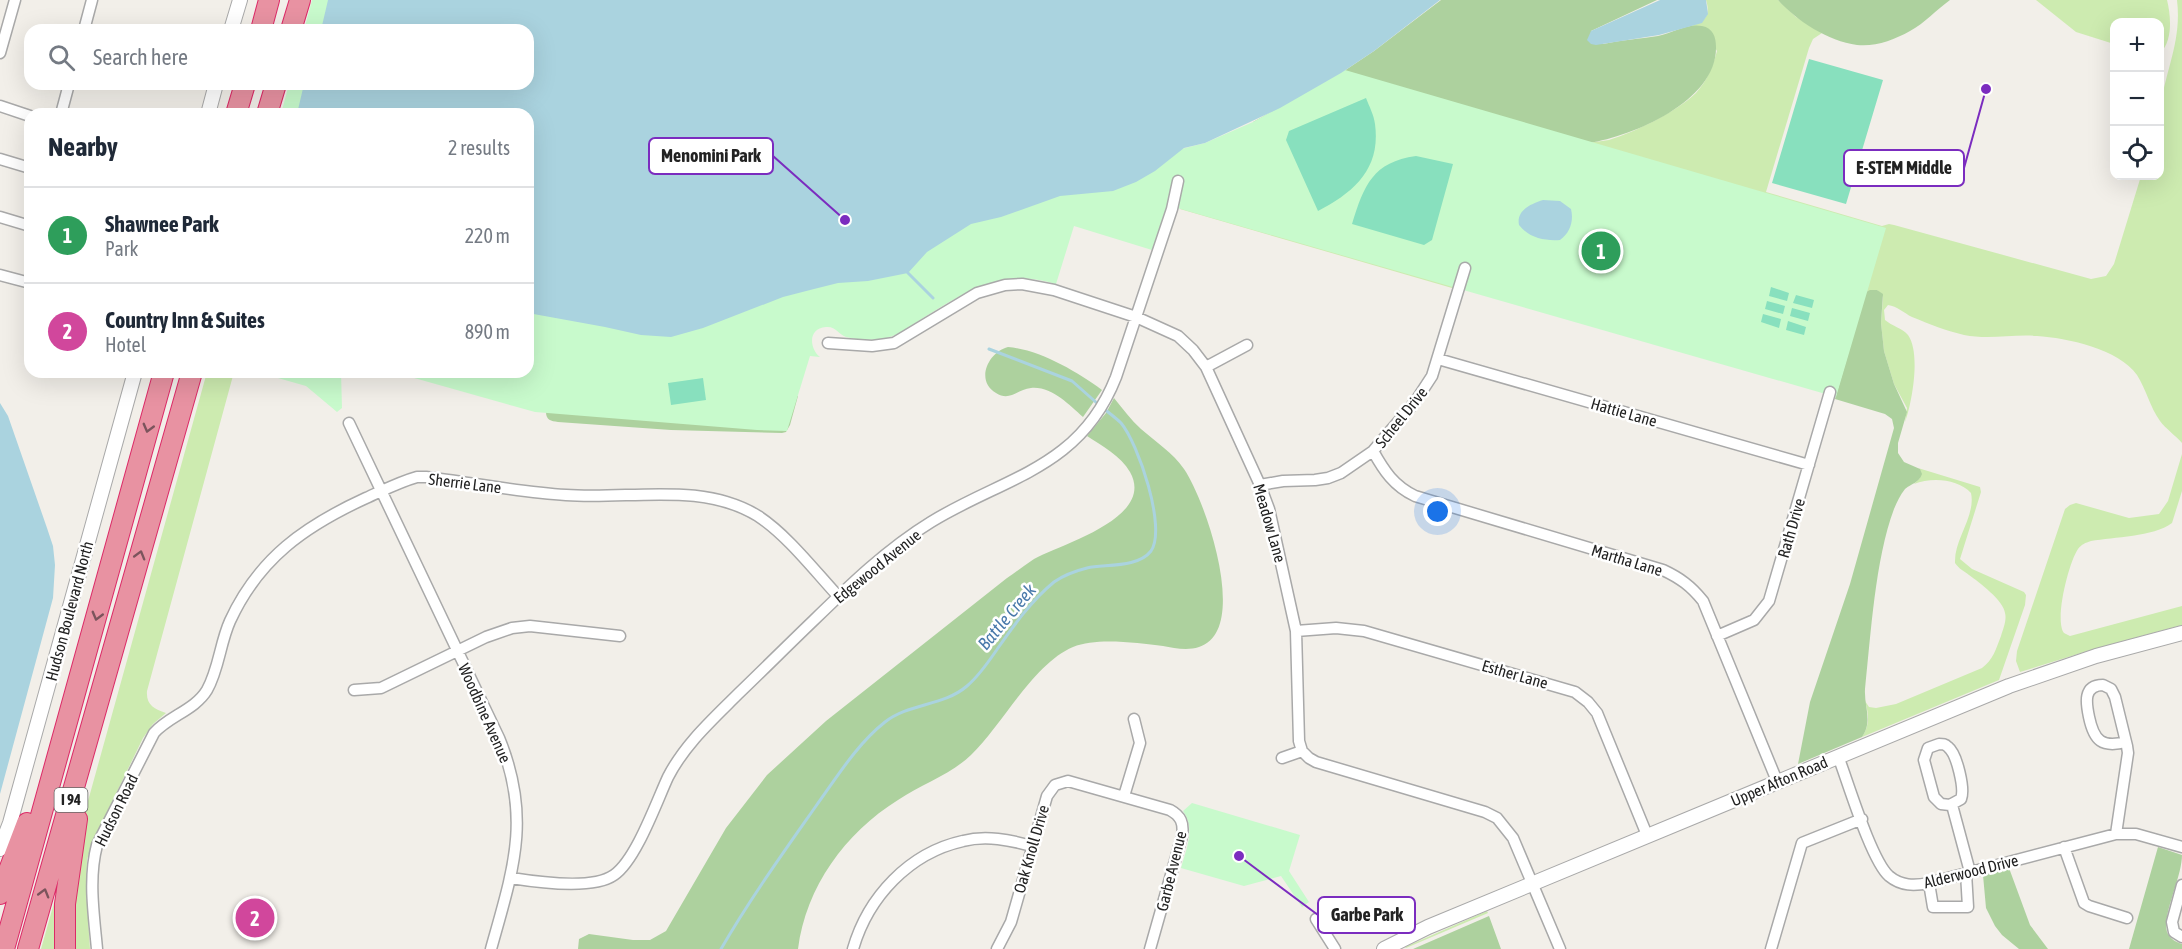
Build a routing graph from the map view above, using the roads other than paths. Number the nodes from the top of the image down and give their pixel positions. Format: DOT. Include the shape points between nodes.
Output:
graph roads {
  1 [pos="15,0"];
  2 [pos="92,0"];
  3 [pos="240,0"];
  4 [pos="269,0"];
  5 [pos="300,0"];
  6 [pos="86,24"];
  7 [pos="233,24"];
  8 [pos="263,24"];
  9 [pos="293,24"];
  10 [pos="0,53"];
  11 [pos="67,90"];
  12 [pos="214,90"];
  13 [pos="243,90"];
  14 [pos="274,90"];
  15 [pos="0,105"];
  16 [pos="63,108"];
  17 [pos="210,108"];
  18 [pos="238,108"];
  19 [pos="269,108"];
  20 [pos="24,114"];
  21 [pos="0,159"];
  22 [pos="24,166"];
  23 [pos="1178,181"];
  24 [pos="0,217"];
  25 [pos="24,224"];
  26 [pos="1465,268"];
  27 [pos="0,275"];
  28 [pos="24,281"];
  29 [pos="1136,317"];
  30 [pos="828,343"];
  31 [pos="1246,345"];
  32 [pos="1438,359"];
  33 [pos="1206,367"];
  34 [pos="133,378"];
  35 [pos="162,378"];
  36 [pos="190,378"];
  37 [pos="1830,392"];
  38 [pos="349,423"];
  39 [pos="1373,451"];
  40 [pos="1809,465"];
  41 [pos="1260,485"];
  42 [pos="381,492"];
  43 [pos="838,596"];
  44 [pos="1296,631"];
  45 [pos="2182,633"];
  46 [pos="620,636"];
  47 [pos="1717,636"];
  48 [pos="457,651"];
  49 [pos="113,652"];
  50 [pos="85,659"];
  51 [pos="354,690"];
  52 [pos="170,718"];
  53 [pos="1134,719"];
  54 [pos="2126,742"];
  55 [pos="1302,751"];
  56 [pos="1838,756"];
  57 [pos="1282,758"];
  58 [pos="1777,781"];
  59 [pos="1124,796"];
  60 [pos="1952,805"];
  61 [pos="1862,819"];
  62 [pos="2116,834"];
  63 [pos="1647,836"];
  64 [pos="1032,846"];
  65 [pos="2064,847"];
  66 [pos="2182,848"];
  67 [pos="0,849"];
  68 [pos="1968,873"];
  69 [pos="511,878"];
  70 [pos="1532,883"];
  71 [pos="1929,884"];
  72 [pos="2182,885"];
  73 [pos="0,894"];
  74 [pos="2127,918"];
  75 [pos="1316,919"];
  76 [pos="2178,934"];
  77 [pos="4,949"];
  78 [pos="28,949"];
  79 [pos="66,949"];
  80 [pos="97,949"];
  81 [pos="491,949"];
  82 [pos="854,949"];
  83 [pos="997,949"];
  84 [pos="1150,949"];
  85 [pos="1335,949"];
  86 [pos="1384,949"];
  87 [pos="1560,949"];
  88 [pos="1771,949"];
  1 -- 10 [label="street"];
  2 -- 6 [label="street"];
  3 -- 7 [label="street"];
  4 -- 8 [label="highway"];
  5 -- 9 [label="highway"];
  11 -- 16 [label="street"];
  12 -- 17 [label="street"];
  13 -- 18 [label="highway"];
  14 -- 19 [label="highway"];
  15 -- 20 [label="street"];
  21 -- 22 [label="street"];
  23 -- 29 [label="street, Edgewood Avenue"];
  24 -- 25 [label="street"];
  26 -- 32 [label="street, Scheel Drive"];
  27 -- 28 [label="street"];
  29 -- 30 [label="street, Meadow Lane" via="1054,290 1005,285 977,293 894,343"];
  29 -- 33 [label="street, Meadow Lane" via="1178,336"];
  29 -- 43 [label="street, Edgewood Avenue" via="1105,400 1082,432 1018,480 932,521 883,556"];
  31 -- 33 [label="street"];
  32 -- 39 [label="street, Scheel Drive" via="1424,390"];
  32 -- 40 [label="street, Hattie Lane"];
  33 -- 41 [label="street, Meadow Lane"];
  34 -- 67 [label="street, Hudson Boulevard North"];
  35 -- 50 [label="highway, I 94, one-way"];
  49 -- 36 [label="highway, I 94, one-way"];
  37 -- 40 [label="street, Rath Drive"];
  38 -- 42 [label="street, Woodbine Avenue"];
  39 -- 41 [label="street, Scheel Drive" via="1328,478"];
  39 -- 47 [label="street, Martha Lane" via="1384,471 1414,496 1683,579 1702,601"];
  40 -- 47 [label="street, Rath Drive" via="1769,601 1755,620"];
  41 -- 44 [label="street, Meadow Lane"];
  42 -- 43 [label="street, Sherrie Lane" via="410,479 426,477 564,495 687,494 708,498 757,516"];
  42 -- 48 [label="street, Woodbine Avenue"];
  42 -- 52 [label="street, Sherrie Lane" via="321,521 263,569 231,619 206,691"];
  43 -- 69 [label="street, Edgewood Avenue" via="688,746 622,869 594,883"];
  44 -- 55 [label="street, Meadow Lane"];
  44 -- 63 [label="street, Esther Lane" via="1364,631 1575,692 1597,713"];
  45 -- 56 [label="street, Upper Afton Road" via="2020,682"];
  46 -- 48 [label="street" via="530,626 512,628"];
  47 -- 58 [label="street, Martha Lane"];
  48 -- 51 [label="street" via="381,688"];
  48 -- 69 [label="street, Woodbine Avenue" via="499,738 512,775 518,819"];
  78 -- 49 [label="highway, I 94, one-way"];
  49 -- 79 [label="highway" via="70,860 65,904"];
  50 -- 73 [label="highway"];
  50 -- 77 [label="highway, I 94"];
  52 -- 80 [label="street, Hudson Road" via="154,732 97,845 92,886"];
  53 -- 59 [label="street" via="1140,743"];
  54 -- 54 [label="street" via="2113,691 2103,685 2094,686 2086,698 2093,734 2109,745"];
  54 -- 62 [label="street" via="2128,758"];
  55 -- 57 [label="street"];
  55 -- 70 [label="street" via="1316,762 1497,818 1513,838"];
  56 -- 58 [label="street, Upper Afton Road"];
  56 -- 61 [label="street, Alderwood Drive"];
  58 -- 63 [label="street, Upper Afton Road"];
  59 -- 64 [label="street, Oak Knoll Drive" via="1068,781 1055,784 1047,796"];
  59 -- 84 [label="street, Garbe Avenue" via="1170,810 1184,826"];
  60 -- 60 [label="street" via="1961,799 1963,786 1952,752 1945,745 1936,744 1926,751 1924,763 1936,800"];
  60 -- 68 [label="street"];
  61 -- 71 [label="street, Alderwood Drive" via="1877,858 1890,876 1907,885"];
  61 -- 88 [label="street" via="1802,843"];
  62 -- 65 [label="street, Alderwood Drive"];
  62 -- 66 [label="street, Alderwood Drive" via="2136,834"];
  63 -- 70 [label="street, Upper Afton Road"];
  64 -- 82 [label="street" via="964,840 927,855 901,873 875,900"];
  64 -- 83 [label="street, Oak Knoll Drive" via="1011,922"];
  65 -- 68 [label="street, Alderwood Drive"];
  65 -- 74 [label="street" via="2085,904"];
  68 -- 71 [label="street, Alderwood Drive"];
  68 -- 71 [label="street" via="1968,908 1933,907"];
  69 -- 81 [label="street, Woodbine Avenue"];
  70 -- 86 [label="street, Upper Afton Road" via="1412,933"];
  70 -- 87 [label="street"];
  72 -- 76 [label="street" via="2172,922"];
  75 -- 85 [label="street"];
}
